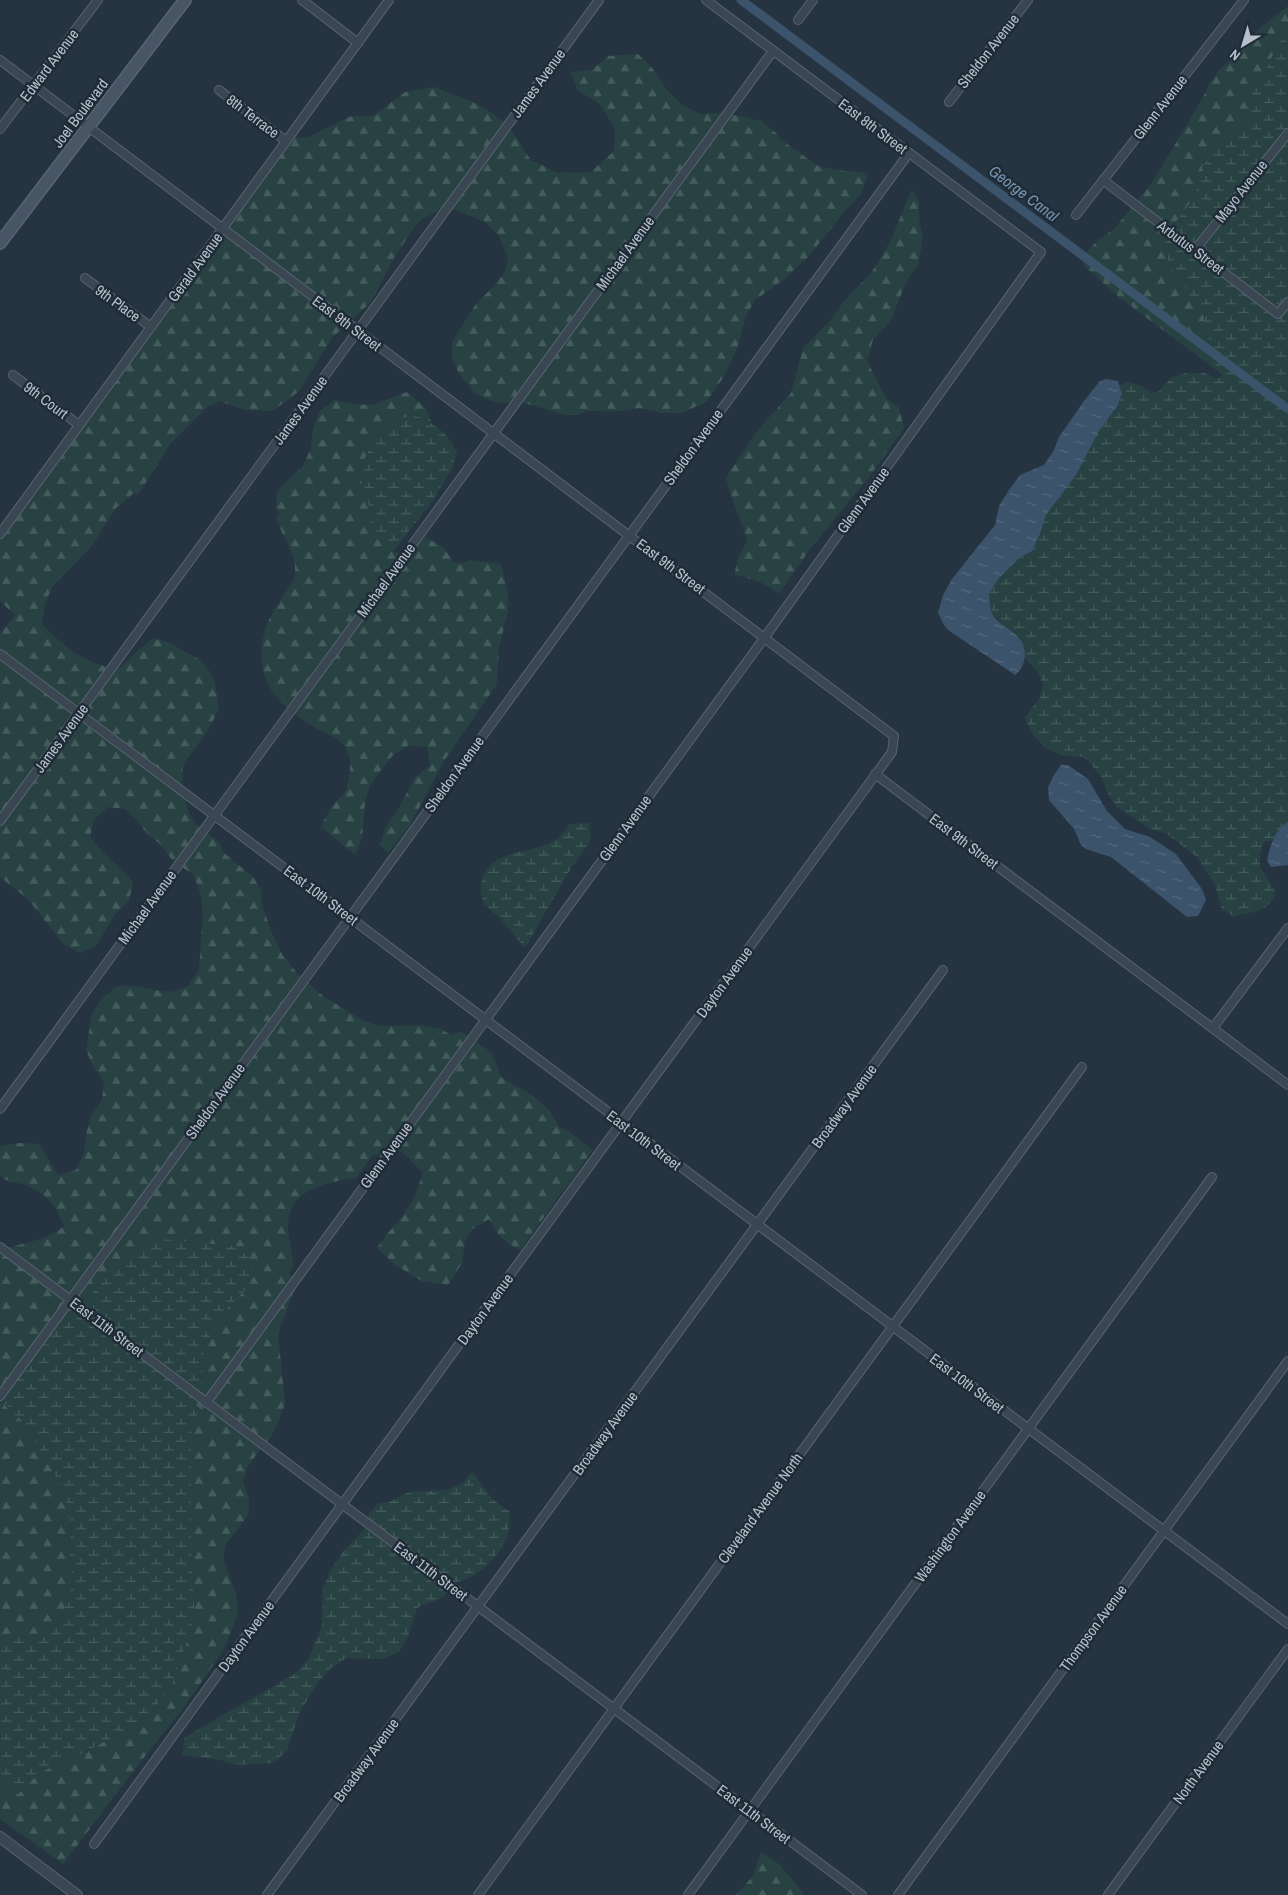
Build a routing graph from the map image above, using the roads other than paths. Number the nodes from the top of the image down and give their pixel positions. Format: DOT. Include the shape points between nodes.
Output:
graph roads {
  1 [pos="98,0"];
  2 [pos="185,0"];
  3 [pos="302,0"];
  4 [pos="389,0"];
  5 [pos="599,0"];
  6 [pos="706,0"];
  7 [pos="813,0"];
  8 [pos="1028,0"];
  9 [pos="1244,0"];
  10 [pos="798,20"];
  11 [pos="358,43"];
  12 [pos="773,51"];
  13 [pos="0,60"];
  14 [pos="33,86"];
  15 [pos="219,90"];
  16 [pos="949,102"];
  17 [pos="88,128"];
  18 [pos="0,129"];
  19 [pos="1288,133"];
  20 [pos="286,141"];
  21 [pos="908,153"];
  22 [pos="1103,180"];
  23 [pos="1076,215"];
  24 [pos="222,228"];
  25 [pos="0,244"];
  26 [pos="1195,250"];
  27 [pos="1042,252"];
  28 [pos="85,278"];
  29 [pos="1288,302"];
  30 [pos="151,327"];
  31 [pos="358,330"];
  32 [pos="13,375"];
  33 [pos="79,425"];
  34 [pos="494,432"];
  35 [pos="0,518"];
  36 [pos="8,523"];
  37 [pos="0,534"];
  38 [pos="629,535"];
  39 [pos="765,637"];
  40 [pos="0,654"];
  41 [pos="78,714"];
  42 [pos="875,774"];
  43 [pos="214,815"];
  44 [pos="0,821"];
  45 [pos="350,917"];
  46 [pos="1288,928"];
  47 [pos="943,970"];
  48 [pos="485,1020"];
  49 [pos="1213,1028"];
  50 [pos="1082,1067"];
  51 [pos="1288,1085"];
  52 [pos="0,1109"];
  53 [pos="621,1122"];
  54 [pos="1212,1177"];
  55 [pos="757,1224"];
  56 [pos="0,1246"];
  57 [pos="70,1300"];
  58 [pos="892,1327"];
  59 [pos="1288,1361"];
  60 [pos="0,1396"];
  61 [pos="206,1402"];
  62 [pos="1028,1429"];
  63 [pos="343,1505"];
  64 [pos="1164,1530"];
  65 [pos="478,1606"];
  66 [pos="1288,1624"];
  67 [pos="1288,1649"];
  68 [pos="614,1709"];
  69 [pos="750,1811"];
  70 [pos="0,1837"];
  71 [pos="94,1844"];
  72 [pos="77,1895"];
  73 [pos="267,1895"];
  74 [pos="478,1895"];
  75 [pos="688,1895"];
  76 [pos="862,1895"];
  77 [pos="898,1895"];
  78 [pos="1108,1895"];
  1 -- 14 [label="street, Edward Avenue"];
  2 -- 17 [label="main road, Joel Boulevard"];
  3 -- 11 [label="street"];
  4 -- 11 [label="street, Gerald Avenue"];
  5 -- 31 [label="street, James Avenue"];
  6 -- 12 [label="street, East 8th Street"];
  7 -- 10 [label="street"];
  8 -- 16 [label="street, Sheldon Avenue"];
  9 -- 22 [label="street, Glenn Avenue"];
  11 -- 20 [label="street, Gerald Avenue"];
  12 -- 21 [label="street, East 8th Street"];
  12 -- 34 [label="street, Michael Avenue"];
  13 -- 14 [label="street, East 9th Street"];
  14 -- 17 [label="street, East 9th Street"];
  14 -- 18 [label="street, Edward Avenue"];
  15 -- 20 [label="street, 8th Terrace"];
  17 -- 24 [label="street, East 9th Street"];
  17 -- 25 [label="main road, Joel Boulevard"];
  19 -- 26 [label="street, Mayo Avenue"];
  20 -- 24 [label="street, Gerald Avenue"];
  21 -- 27 [label="street, East 8th Street"];
  21 -- 38 [label="street, Sheldon Avenue"];
  22 -- 23 [label="street, Glenn Avenue"];
  22 -- 26 [label="street, Arbutus Street"];
  24 -- 30 [label="street, Gerald Avenue"];
  24 -- 31 [label="street, East 9th Street"];
  26 -- 29 [label="street, Arbutus Street" via="1278,314"];
  27 -- 39 [label="street, Glenn Avenue"];
  28 -- 30 [label="street, 9th Place"];
  30 -- 33 [label="street, Gerald Avenue"];
  31 -- 34 [label="street, East 9th Street"];
  31 -- 41 [label="street, James Avenue"];
  32 -- 33 [label="street, 9th Court"];
  33 -- 36 [label="street, Gerald Avenue"];
  34 -- 38 [label="street, East 9th Street"];
  34 -- 43 [label="street, Michael Avenue"];
  35 -- 36 [label="street"];
  36 -- 37 [label="street, Gerald Avenue"];
  38 -- 39 [label="street, East 9th Street"];
  38 -- 45 [label="street, Sheldon Avenue"];
  39 -- 42 [label="street, East 9th Street" via="894,736 892,752"];
  39 -- 48 [label="street, Glenn Avenue"];
  40 -- 41 [label="street, East 10th Street"];
  41 -- 43 [label="street, East 10th Street"];
  41 -- 44 [label="street, James Avenue"];
  42 -- 49 [label="street, East 9th Street"];
  42 -- 53 [label="street, Dayton Avenue"];
  43 -- 45 [label="street, East 10th Street"];
  43 -- 52 [label="street, Michael Avenue"];
  45 -- 48 [label="street, East 10th Street"];
  45 -- 57 [label="street, Sheldon Avenue"];
  46 -- 49 [label="street"];
  47 -- 55 [label="street, Broadway Avenue"];
  48 -- 53 [label="street, East 10th Street"];
  48 -- 61 [label="street, Glenn Avenue"];
  49 -- 51 [label="street, East 9th Street"];
  50 -- 58 [label="street, Cleveland Avenue North"];
  53 -- 55 [label="street, East 10th Street"];
  53 -- 63 [label="street, Dayton Avenue"];
  54 -- 62 [label="street, Washington Avenue"];
  55 -- 58 [label="street, East 10th Street"];
  55 -- 65 [label="street, Broadway Avenue"];
  56 -- 57 [label="street, East 11th Street"];
  57 -- 60 [label="street, Sheldon Avenue"];
  57 -- 61 [label="street, East 11th Street"];
  58 -- 62 [label="street, East 10th Street"];
  58 -- 68 [label="street, Cleveland Avenue North"];
  59 -- 64 [label="street, Thompson Avenue"];
  61 -- 63 [label="street, East 11th Street"];
  62 -- 64 [label="street, East 10th Street"];
  62 -- 69 [label="street, Washington Avenue"];
  63 -- 65 [label="street, East 11th Street"];
  63 -- 71 [label="street, Dayton Avenue"];
  64 -- 66 [label="street, East 10th Street"];
  64 -- 77 [label="street, Thompson Avenue"];
  65 -- 68 [label="street, East 11th Street"];
  65 -- 73 [label="street, Broadway Avenue"];
  67 -- 78 [label="street, North Avenue"];
  68 -- 69 [label="street, East 11th Street"];
  68 -- 74 [label="street, Cleveland Avenue North"];
  69 -- 75 [label="street, Washington Avenue"];
  69 -- 76 [label="street, East 11th Street"];
  70 -- 72 [label="street"];
}
